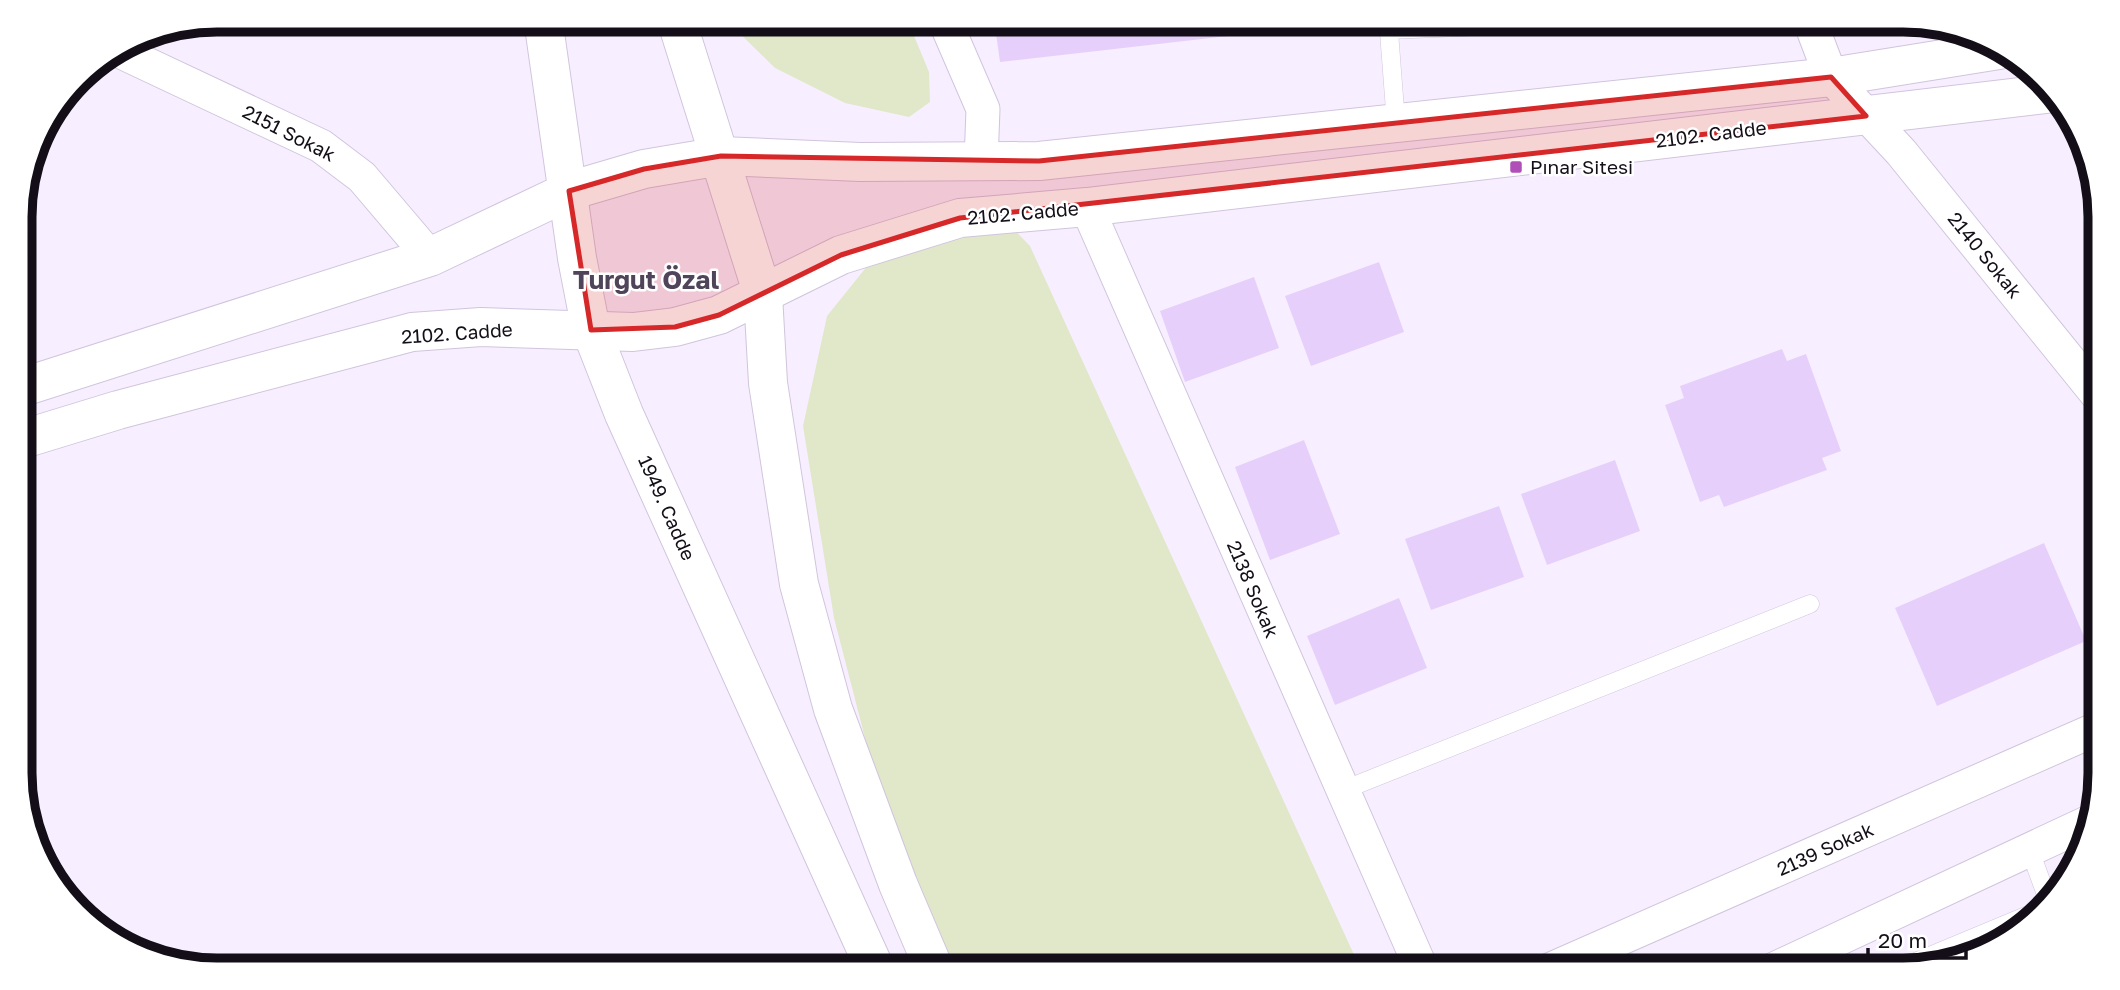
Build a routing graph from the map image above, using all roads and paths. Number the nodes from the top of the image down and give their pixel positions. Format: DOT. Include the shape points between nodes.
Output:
graph roads {
  1 [pos="545,32"];
  2 [pos="680,32"];
  3 [pos="950,32"];
  4 [pos="1389,32"];
  5 [pos="1815,32"];
  6 [pos="1987,52"];
  7 [pos="128,55"];
  8 [pos="1831,77"];
  9 [pos="2042,95"];
  10 [pos="1866,116"];
  11 [pos="1396,123"];
  12 [pos="721,156"];
  13 [pos="981,162"];
  14 [pos="569,191"];
  15 [pos="1087,207"];
  16 [pos="430,257"];
  17 [pos="763,295"];
  18 [pos="591,330"];
  19 [pos="2088,383"];
  20 [pos="32,384"];
  21 [pos="32,436"];
  22 [pos="1810,604"];
  23 [pos="2088,733"];
  24 [pos="1341,791"];
  25 [pos="2080,826"];
  26 [pos="2029,848"];
  27 [pos="2045,892"];
  28 [pos="2016,920"];
  29 [pos="1929,956"];
  30 [pos="870,958"];
  31 [pos="929,958"];
  32 [pos="1416,958"];
  33 [pos="1576,958"];
  34 [pos="1797,958"];
  1 -- 14 [label="street, 1949. Cadde"];
  2 -- 12 [label="street"];
  3 -- 13 [label="street" via="983,109"];
  4 -- 11 [label="lane"];
  5 -- 8 [label="street"];
  6 -- 8 [label="street"];
  7 -- 16 [label="street, 2151 Sokak" via="321,146 362,177"];
  8 -- 10 [label="street, 2140 Sokak"];
  8 -- 11 [label="street"];
  9 -- 10 [label="street, 2102. Cadde"];
  10 -- 15 [label="street, 2102. Cadde"];
  10 -- 19 [label="street, 2140 Sokak" via="1901,152"];
  11 -- 13 [label="street" via="1039,161"];
  12 -- 13 [label="street"];
  12 -- 14 [label="street" via="644,169"];
  12 -- 17 [label="street"];
  14 -- 16 [label="street"];
  14 -- 18 [label="street, 1949. Cadde" via="576,258"];
  15 -- 17 [label="street, 2102. Cadde" via="960,218 841,255"];
  15 -- 24 [label="street, 2138 Sokak"];
  16 -- 20 [label="street"];
  17 -- 18 [label="street, 2102. Cadde" via="719,315 675,327"];
  17 -- 31 [label="street" via="768,383 799,584 833,709"];
  18 -- 21 [label="street, 2102. Cadde" via="481,327 412,332"];
  18 -- 30 [label="street, 1949. Cadde" via="624,414"];
  22 -- 24 [label="lane"];
  23 -- 33 [label="street, 2139 Sokak"];
  24 -- 32 [label="street, 2138 Sokak"];
  25 -- 26 [label="street"];
  26 -- 27 [label="lane"];
  26 -- 34 [label="street"];
  28 -- 29 [label="lane"];
}
